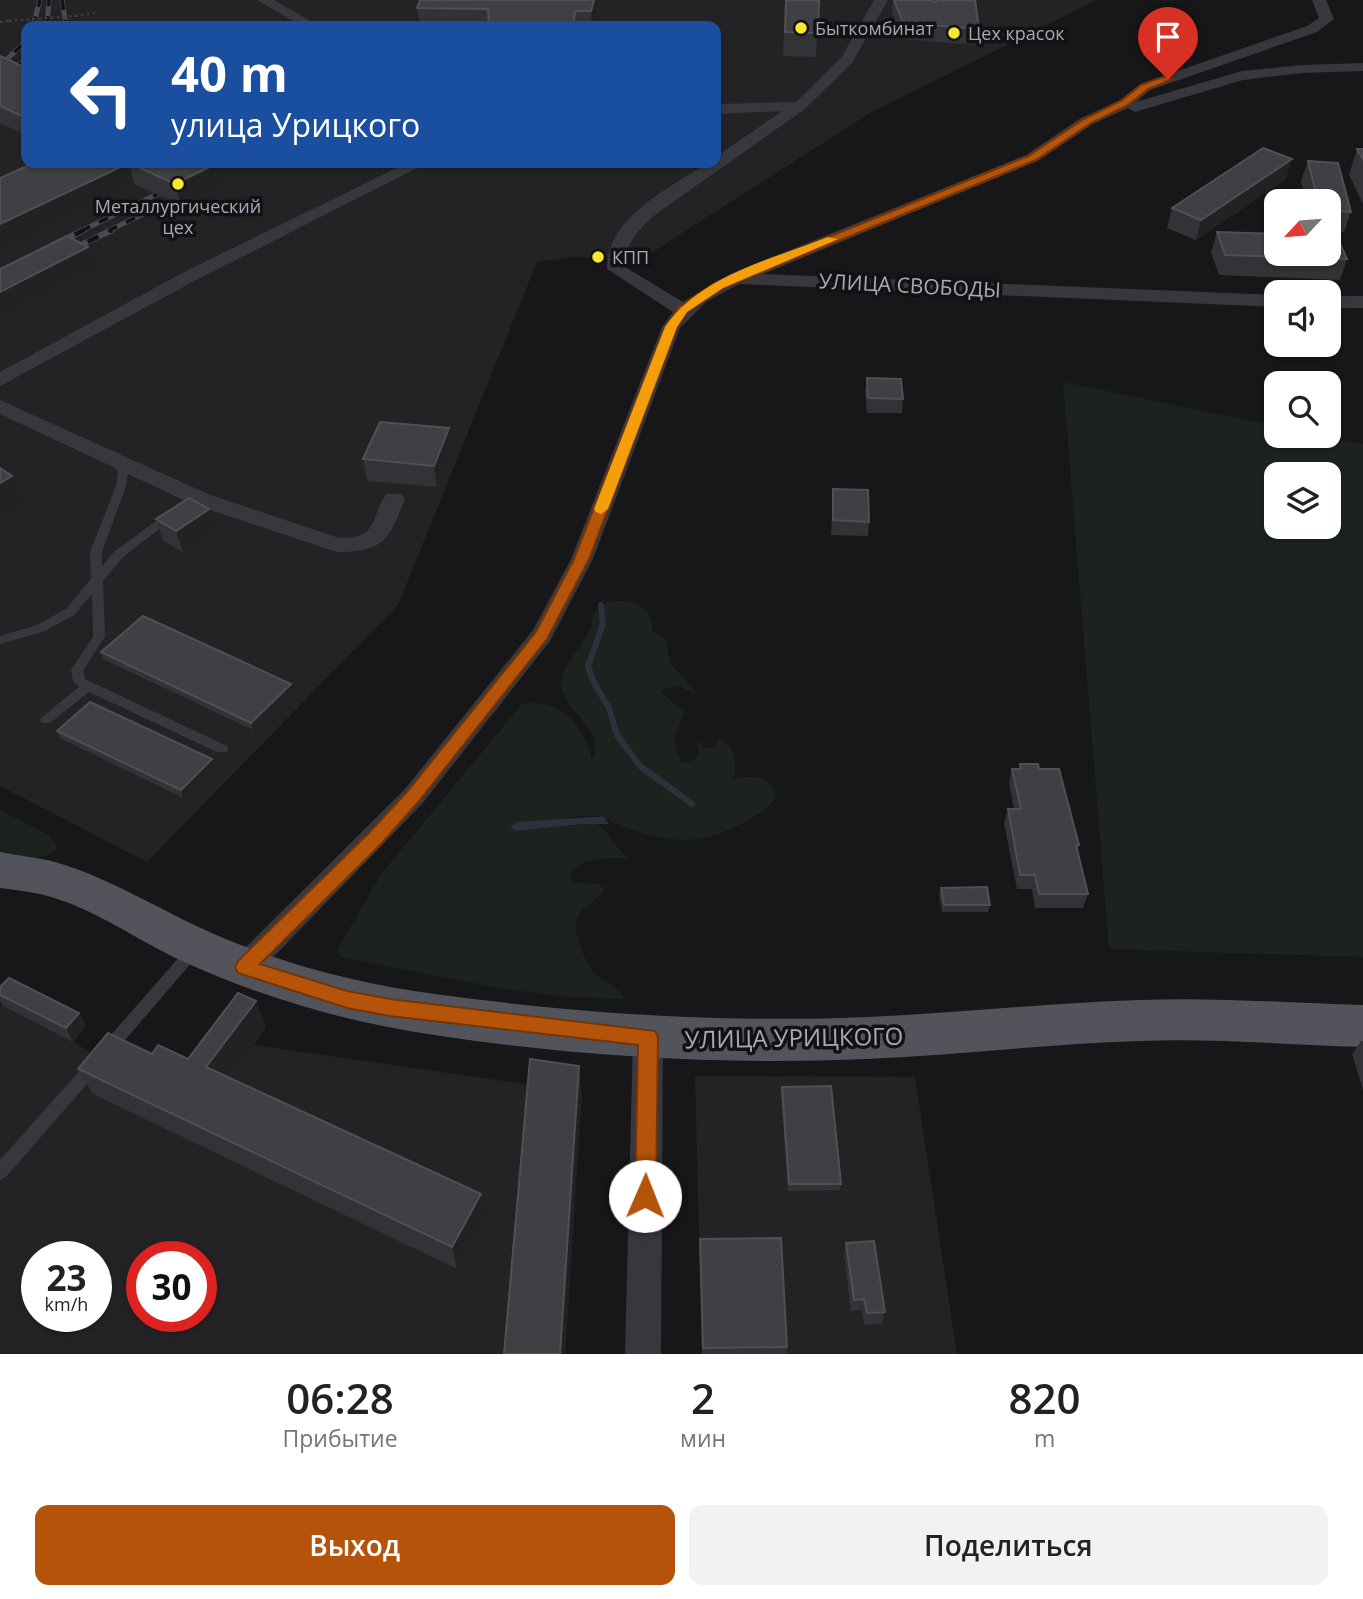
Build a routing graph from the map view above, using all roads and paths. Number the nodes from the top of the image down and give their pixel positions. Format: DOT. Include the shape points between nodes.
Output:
graph roads {
  1 [pos="264,0"];
  2 [pos="881,0"];
  3 [pos="1319,0"];
  4 [pos="95,13"];
  5 [pos="303,21"];
  6 [pos="0,22"];
  7 [pos="1363,67"];
  8 [pos="800,106"];
  9 [pos="721,109"];
  10 [pos="1087,121"];
  11 [pos="721,161"];
  12 [pos="409,168"];
  13 [pos="711,168"];
  14 [pos="736,278"];
  15 [pos="1264,300"];
  16 [pos="1341,302"];
  17 [pos="1363,302"];
  18 [pos="683,310"];
  19 [pos="0,380"];
  20 [pos="0,406"];
  21 [pos="117,461"];
  22 [pos="394,499"];
  23 [pos="190,505"];
  24 [pos="95,584"];
  25 [pos="0,640"];
  26 [pos="88,686"];
  27 [pos="46,720"];
  28 [pos="222,749"];
  29 [pos="0,870"];
  30 [pos="197,947"];
  31 [pos="245,967"];
  32 [pos="1363,1026"];
  33 [pos="648,1037"];
  34 [pos="0,1172"];
  35 [pos="643,1354"];
  1 -- 5 [label="street"];
  2 -- 8 [label="street" via="847,60"];
  3 -- 10 [label="street" via="1327,19 1311,29 1145,87 1125,103"];
  4 -- 6 [label="path, bridge"];
  7 -- 10 [label="street" via="1242,76"];
  8 -- 9 [label="street"];
  8 -- 11 [label="street"];
  10 -- 14 [label="street" via="1032,158"];
  12 -- 19 [label="street" via="258,241"];
  13 -- 18 [label="street" via="650,210 622,239 616,254 616,269"];
  14 -- 15 [label="street, УЛИЦА СВОБОДЫ"];
  14 -- 18 [label="street, УЛИЦА СВОБОДЫ"];
  16 -- 17 [label="street"];
  18 -- 31 [label="street, УЛИЦА СВОБОДЫ" via="671,327 582,559 542,635 413,797"];
  20 -- 21 [label="street"];
  21 -- 23 [label="street"];
  21 -- 24 [label="lane" via="123,473 121,486 99,539"];
  22 -- 23 [label="street" via="381,533 368,543 349,546"];
  23 -- 24 [label="lane" via="119,554"];
  24 -- 25 [label="lane" via="57,620"];
  24 -- 26 [label="lane" via="99,638 76,676"];
  26 -- 27 [label="lane"];
  26 -- 28 [label="lane"];
  29 -- 30 [label="main road, УЛИЦА УРИЦКОГО" via="53,879 84,891"];
  30 -- 31 [label="main road, УЛИЦА УРИЦКОГО"];
  30 -- 34 [label="lane"];
  31 -- 33 [label="main road, УЛИЦА УРИЦКОГО" via="347,1000 390,1008"];
  32 -- 33 [label="main road, УЛИЦА УРИЦКОГО" via="1144,1020 868,1038"];
  33 -- 35 [label="street"];
}
